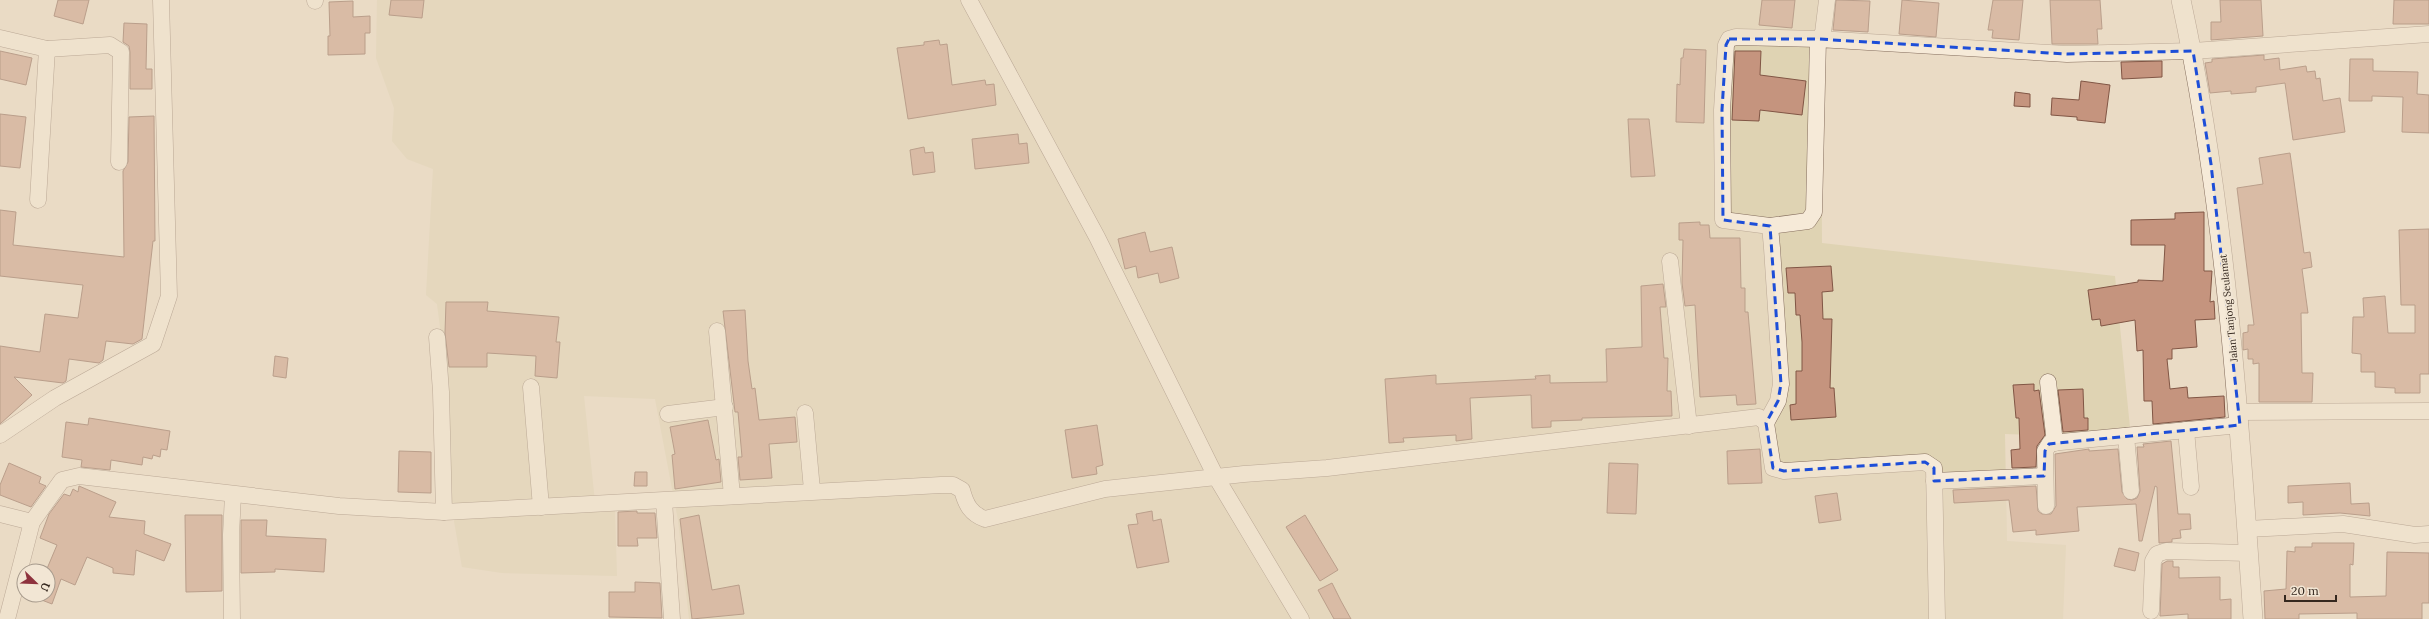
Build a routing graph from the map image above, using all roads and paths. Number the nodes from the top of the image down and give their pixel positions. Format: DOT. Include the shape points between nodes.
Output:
graph roads {
  1 [pos="161,0"];
  2 [pos="969,0"];
  3 [pos="1827,0"];
  4 [pos="2181,0"];
  5 [pos="2429,34"];
  6 [pos="0,38"];
  7 [pos="1818,39"];
  8 [pos="47,49"];
  9 [pos="2193,51"];
  10 [pos="119,162"];
  11 [pos="38,200"];
  12 [pos="1770,226"];
  13 [pos="1670,261"];
  14 [pos="717,331"];
  15 [pos="437,337"];
  16 [pos="2048,382"];
  17 [pos="531,387"];
  18 [pos="725,407"];
  19 [pos="2429,411"];
  20 [pos="805,413"];
  21 [pos="668,414"];
  22 [pos="2239,418"];
  23 [pos="1766,423"];
  24 [pos="1689,426"];
  25 [pos="2186,430"];
  26 [pos="0,435"];
  27 [pos="2126,436"];
  28 [pos="2056,443"];
  29 [pos="2044,476"];
  30 [pos="1216,477"];
  31 [pos="1934,481"];
  32 [pos="2191,487"];
  33 [pos="812,490"];
  34 [pos="2131,491"];
  35 [pos="233,495"];
  36 [pos="732,496"];
  37 [pos="664,502"];
  38 [pos="2046,506"];
  39 [pos="541,507"];
  40 [pos="444,512"];
  41 [pos="0,514"];
  42 [pos="32,522"];
  43 [pos="2247,529"];
  44 [pos="2429,534"];
  45 [pos="2249,553"];
  46 [pos="2151,611"];
  47 [pos="7,619"];
  48 [pos="232,619"];
  49 [pos="672,619"];
  50 [pos="1301,619"];
  51 [pos="1937,619"];
  52 [pos="2253,619"];
  1 -- 26 [label="street" via="169,296 163,317 152,344 55,398"];
  2 -- 30 [label="street" via="1097,237"];
  3 -- 7 [label="street" via="1823,33"];
  4 -- 9 [label="street, Jalan Tanjong Seulamat"];
  5 -- 9 [label="street"];
  6 -- 8 [label="street"];
  7 -- 9 [label="street" via="2067,54"];
  7 -- 12 [label="street" via="1814,212 1808,221"];
  7 -- 12 [label="street" via="1736,37 1729,39 1726,45 1722,110 1723,220"];
  8 -- 10 [label="street" via="110,44 121,52"];
  8 -- 11 [label="street"];
  9 -- 22 [label="street, Jalan Tanjong Seulamat" via="2211,164"];
  12 -- 23 [label="street" via="1781,384 1778,402"];
  13 -- 24 [label="street"];
  14 -- 18 [label="street"];
  15 -- 40 [label="street"];
  16 -- 28 [label="street"];
  17 -- 39 [label="street"];
  18 -- 21 [label="street"];
  18 -- 36 [label="street"];
  19 -- 22 [label="street"];
  20 -- 33 [label="street"];
  22 -- 25 [label="street"];
  22 -- 43 [label="street, Jalan Tanjong Seulamat"];
  23 -- 24 [label="street" via="1759,417"];
  23 -- 31 [label="street" via="1773,468 1784,471 1925,462 1934,468"];
  24 -- 30 [label="street" via="1327,468"];
  25 -- 27 [label="street"];
  25 -- 32 [label="street"];
  27 -- 28 [label="street"];
  27 -- 34 [label="street"];
  28 -- 29 [label="street" via="2049,444 2045,450"];
  29 -- 31 [label="street"];
  29 -- 38 [label="street"];
  30 -- 33 [label="street" via="1105,489 985,519 975,516 965,503 962,490 953,485"];
  30 -- 50 [label="street"];
  31 -- 51 [label="street"];
  33 -- 36 [label="street"];
  35 -- 40 [label="street" via="340,506"];
  35 -- 42 [label="street" via="98,476 79,476 62,480"];
  35 -- 48 [label="street"];
  36 -- 37 [label="street"];
  37 -- 39 [label="street"];
  37 -- 49 [label="street"];
  39 -- 40 [label="street"];
  41 -- 42 [label="street"];
  42 -- 47 [label="street"];
  43 -- 44 [label="street" via="2343,524 2415,535"];
  43 -- 45 [label="street, Jalan Tanjong Seulamat"];
  45 -- 46 [label="street" via="2166,551 2157,554 2153,561"];
  45 -- 52 [label="street, Jalan Tanjong Seulamat"];
}
